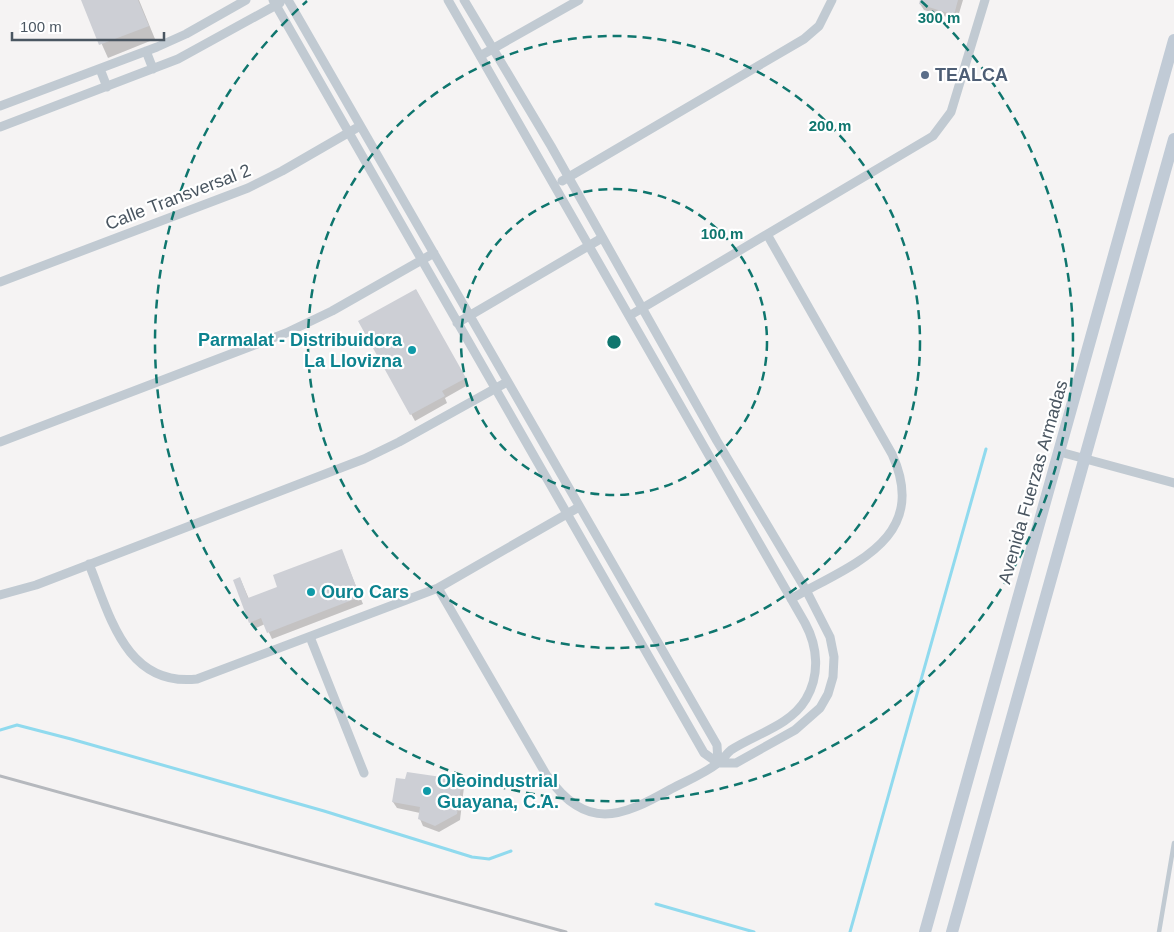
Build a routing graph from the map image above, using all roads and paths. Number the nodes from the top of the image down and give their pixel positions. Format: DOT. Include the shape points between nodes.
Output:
graph roads {
  1 [pos="246,0"];
  2 [pos="286,0"];
  3 [pos="448,0"];
  4 [pos="464,0"];
  5 [pos="579,0"];
  6 [pos="832,0"];
  7 [pos="985,0"];
  8 [pos="274,3"];
  9 [pos="1174,40"];
  10 [pos="492,50"];
  11 [pos="146,51"];
  12 [pos="480,56"];
  13 [pos="100,69"];
  14 [pos="153,69"];
  15 [pos="107,87"];
  16 [pos="0,106"];
  17 [pos="360,126"];
  18 [pos="0,127"];
  19 [pos="348,133"];
  20 [pos="1174,139"];
  21 [pos="567,178"];
  22 [pos="555,186"];
  23 [pos="768,236"];
  24 [pos="602,238"];
  25 [pos="588,245"];
  26 [pos="434,253"];
  27 [pos="421,260"];
  28 [pos="0,282"];
  29 [pos="642,308"];
  30 [pos="470,316"];
  31 [pos="629,316"];
  32 [pos="457,323"];
  33 [pos="507,382"];
  34 [pos="495,388"];
  35 [pos="717,441"];
  36 [pos="0,442"];
  37 [pos="703,449"];
  38 [pos="1060,452"];
  39 [pos="1085,459"];
  40 [pos="1174,483"];
  41 [pos="579,507"];
  42 [pos="567,514"];
  43 [pos="89,564"];
  44 [pos="438,588"];
  45 [pos="806,590"];
  46 [pos="0,595"];
  47 [pos="791,599"];
  48 [pos="310,637"];
  49 [pos="788,718"];
  50 [pos="795,730"];
  51 [pos="718,763"];
  52 [pos="364,773"];
  53 [pos="1174,843"];
  54 [pos="925,932"];
  55 [pos="952,932"];
  56 [pos="1159,932"];
  1 -- 11 [label="street" via="186,34"];
  2 -- 8 [label="street"];
  2 -- 17 [label="street"];
  3 -- 12 [label="street"];
  4 -- 10 [label="street"];
  5 -- 10 [label="street"];
  6 -- 21 [label="street" via="820,26 804,39"];
  7 -- 23 [label="street" via="951,112 939,130"];
  8 -- 14 [label="street" via="203,47"];
  8 -- 19 [label="street"];
  9 -- 38 [label="street, Avenida Fuerzas Armadas"];
  10 -- 12 [label="street"];
  10 -- 21 [label="street"];
  11 -- 13 [label="street"];
  11 -- 14 [label="street"];
  12 -- 22 [label="street"];
  13 -- 15 [label="street"];
  13 -- 16 [label="street"];
  14 -- 15 [label="street"];
  15 -- 18 [label="street"];
  17 -- 19 [label="street, Calle Transversal 2"];
  17 -- 26 [label="street"];
  19 -- 27 [label="street"];
  19 -- 28 [label="street, Calle Transversal 2" via="248,188"];
  20 -- 39 [label="street"];
  21 -- 22 [label="street"];
  21 -- 24 [label="street"];
  22 -- 25 [label="street"];
  23 -- 29 [label="street"];
  23 -- 45 [label="street" via="892,454 902,487 897,522 886,540 867,555"];
  24 -- 25 [label="street"];
  24 -- 29 [label="street"];
  25 -- 30 [label="street"];
  25 -- 31 [label="street"];
  26 -- 27 [label="street"];
  26 -- 30 [label="street"];
  27 -- 32 [label="street"];
  27 -- 36 [label="street" via="332,311 286,333"];
  29 -- 31 [label="street"];
  29 -- 35 [label="street"];
  30 -- 32 [label="street"];
  30 -- 33 [label="street"];
  31 -- 37 [label="street"];
  32 -- 34 [label="street"];
  33 -- 34 [label="street"];
  33 -- 41 [label="street"];
  34 -- 42 [label="street"];
  34 -- 43 [label="street" via="364,459"];
  35 -- 37 [label="street"];
  35 -- 45 [label="street"];
  37 -- 47 [label="street"];
  38 -- 39 [label="street"];
  38 -- 54 [label="street, Avenida Fuerzas Armadas"];
  39 -- 40 [label="street"];
  39 -- 55 [label="street"];
  41 -- 42 [label="street"];
  41 -- 51 [label="street" via="717,745"];
  42 -- 44 [label="street"];
  42 -- 51 [label="street" via="704,753"];
  43 -- 46 [label="street" via="14,593"];
  43 -- 48 [label="street" via="112,623 128,650 137,661 162,676 198,679"];
  44 -- 48 [label="street"];
  44 -- 51 [label="street" via="547,776 562,795 580,808 611,814 632,810"];
  45 -- 47 [label="street"];
  45 -- 50 [label="street" via="830,637 834,668 824,702"];
  47 -- 49 [label="street" via="810,633 816,664 806,698"];
  48 -- 52 [label="street"];
  49 -- 50 [label="street"];
  49 -- 51 [label="street" via="730,751"];
  50 -- 51 [label="street" via="736,763"];
  53 -- 56 [label="lane"];
}
